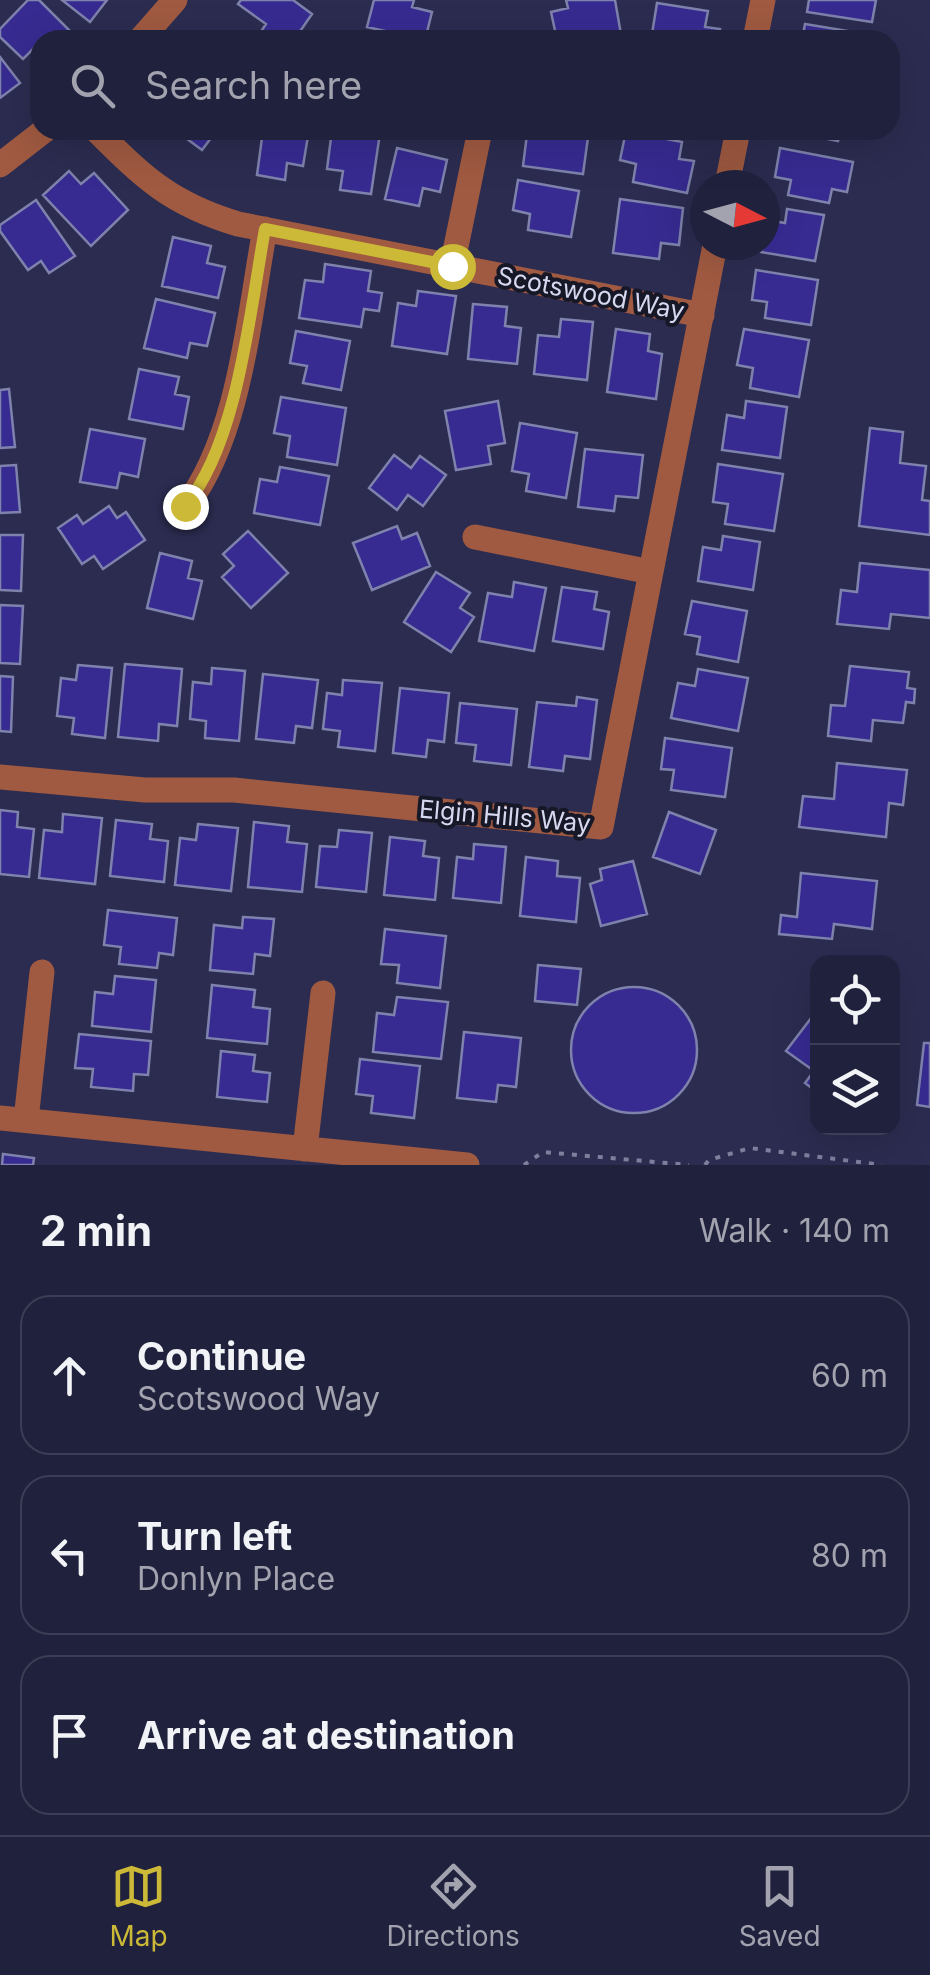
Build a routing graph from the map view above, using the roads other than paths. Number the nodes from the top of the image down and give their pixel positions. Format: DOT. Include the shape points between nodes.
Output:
graph roads {
  1 [pos="175,0"];
  2 [pos="763,0"];
  3 [pos="149,30"];
  4 [pos="757,30"];
  5 [pos="33,140"];
  6 [pos="106,140"];
  7 [pos="478,140"];
  8 [pos="736,140"];
  9 [pos="0,166"];
  10 [pos="730,170"];
  11 [pos="265,229"];
  12 [pos="712,260"];
  13 [pos="452,266"];
  14 [pos="702,315"];
  15 [pos="185,506"];
  16 [pos="475,537"];
  17 [pos="652,572"];
  18 [pos="0,777"];
  19 [pos="42,972"];
  20 [pos="323,994"];
  21 [pos="0,1118"];
  22 [pos="26,1120"];
  23 [pos="305,1148"];
  24 [pos="249,1155"];
  25 [pos="468,1165"];
  1 -- 3 [label="street"];
  2 -- 4 [label="street"];
  5 -- 9 [label="street"];
  6 -- 11 [label="street, Scotswood Way" via="178,202"];
  7 -- 13 [label="street"];
  8 -- 10 [label="street"];
  11 -- 13 [label="street, Scotswood Way"];
  11 -- 15 [label="street" via="221,438"];
  12 -- 14 [label="street, Elgin Hills Way"];
  13 -- 14 [label="street, Scotswood Way"];
  14 -- 17 [label="street, Elgin Hills Way"];
  16 -- 17 [label="street"];
  17 -- 18 [label="street, Elgin Hills Way" via="602,827 234,790"];
  19 -- 22 [label="street"];
  20 -- 23 [label="street"];
  21 -- 22 [label="street"];
  22 -- 24 [label="street"];
  23 -- 24 [label="street"];
  23 -- 25 [label="street"];
}
